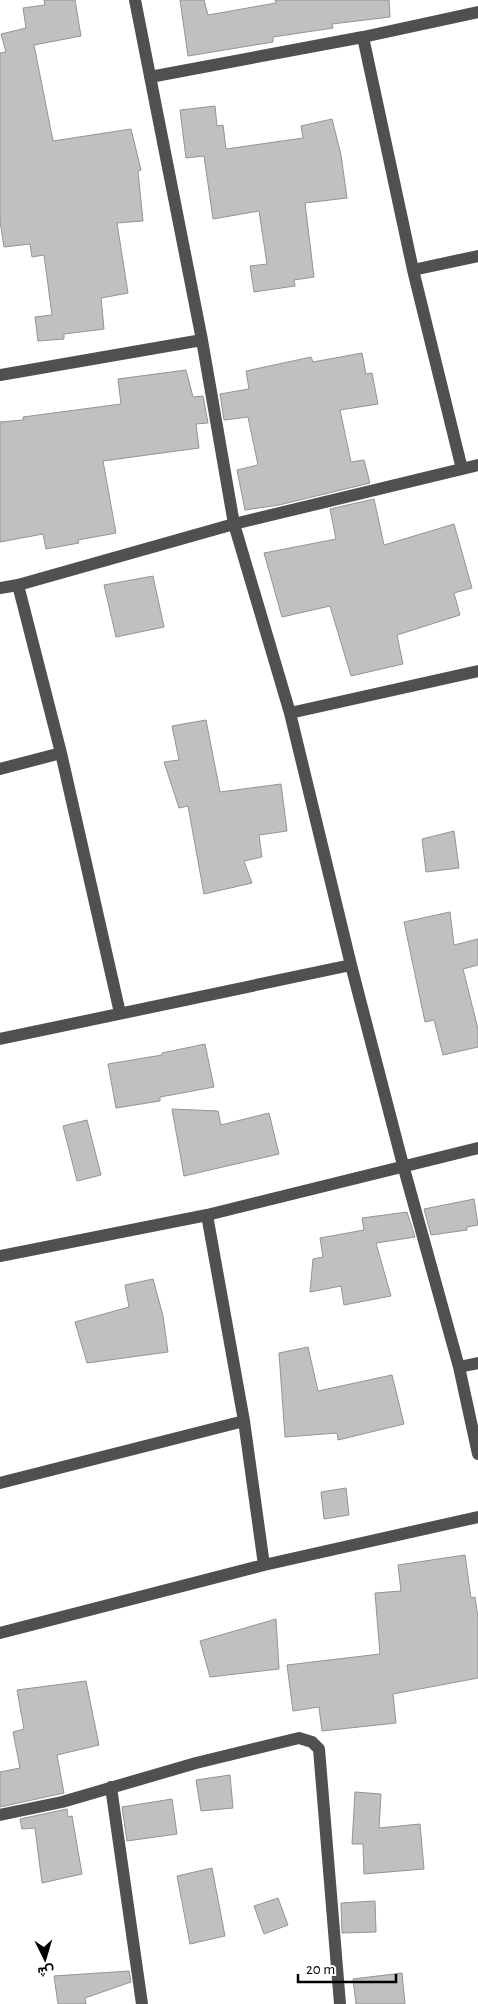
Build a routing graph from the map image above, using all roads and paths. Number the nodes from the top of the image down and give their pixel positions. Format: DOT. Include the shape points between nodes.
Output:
graph roads {
  1 [pos="135,0"];
  2 [pos="478,12"];
  3 [pos="363,37"];
  4 [pos="150,78"];
  5 [pos="478,256"];
  6 [pos="413,270"];
  7 [pos="202,340"];
  8 [pos="0,375"];
  9 [pos="478,465"];
  10 [pos="462,469"];
  11 [pos="234,524"];
  12 [pos="18,585"];
  13 [pos="0,588"];
  14 [pos="478,671"];
  15 [pos="290,713"];
  16 [pos="61,754"];
  17 [pos="0,768"];
  18 [pos="352,965"];
  19 [pos="120,1013"];
  20 [pos="0,1039"];
  21 [pos="478,1148"];
  22 [pos="403,1165"];
  23 [pos="206,1215"];
  24 [pos="0,1256"];
  25 [pos="478,1363"];
  26 [pos="460,1367"];
  27 [pos="244,1421"];
  28 [pos="478,1454"];
  29 [pos="0,1483"];
  30 [pos="478,1518"];
  31 [pos="264,1566"];
  32 [pos="0,1633"];
  33 [pos="111,1787"];
  34 [pos="0,1814"];
  35 [pos="142,2004"];
  36 [pos="340,2004"];
  1 -- 4 [label="street"];
  2 -- 3 [label="street"];
  3 -- 4 [label="street"];
  3 -- 6 [label="street"];
  4 -- 7 [label="street"];
  5 -- 6 [label="street"];
  6 -- 10 [label="street"];
  7 -- 8 [label="street"];
  7 -- 11 [label="street"];
  9 -- 10 [label="street"];
  10 -- 11 [label="street"];
  11 -- 12 [label="street"];
  11 -- 15 [label="street"];
  12 -- 13 [label="street"];
  12 -- 16 [label="street"];
  14 -- 15 [label="street"];
  15 -- 18 [label="street"];
  16 -- 17 [label="street"];
  16 -- 19 [label="street"];
  18 -- 19 [label="street"];
  18 -- 22 [label="street"];
  19 -- 20 [label="street"];
  21 -- 22 [label="street"];
  22 -- 23 [label="street"];
  22 -- 26 [label="street"];
  23 -- 24 [label="street"];
  23 -- 27 [label="street"];
  25 -- 26 [label="street"];
  26 -- 28 [label="street"];
  27 -- 29 [label="street"];
  27 -- 31 [label="street"];
  30 -- 31 [label="street"];
  31 -- 32 [label="street"];
  33 -- 34 [label="street" via="62,1802"];
  33 -- 35 [label="street"];
  33 -- 36 [label="street" via="299,1738 312,1742 319,1750"];
}
